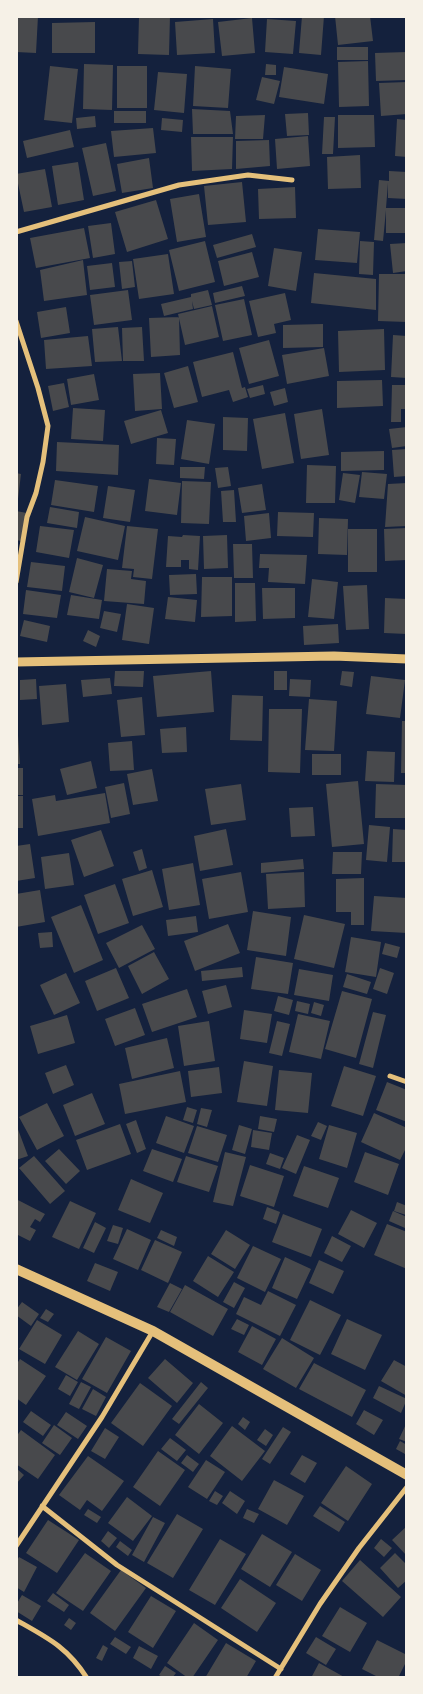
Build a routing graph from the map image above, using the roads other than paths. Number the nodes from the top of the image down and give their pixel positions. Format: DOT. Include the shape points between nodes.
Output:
graph roads {
  1 [pos="292,180"];
  2 [pos="16,232"];
  3 [pos="16,321"];
  4 [pos="16,582"];
  5 [pos="407,659"];
  6 [pos="16,662"];
  7 [pos="390,1076"];
  8 [pos="407,1082"];
  9 [pos="16,1269"];
  10 [pos="153,1330"];
  11 [pos="407,1475"];
  12 [pos="407,1487"];
  13 [pos="42,1506"];
  14 [pos="16,1546"];
  15 [pos="16,1620"];
  16 [pos="280,1669"];
  17 [pos="87,1678"];
  18 [pos="275,1678"];
  1 -- 2 [label="street" via="248,175 179,185"];
  3 -- 4 [label="street" via="48,426"];
  5 -- 6 [label="street" via="334,656"];
  7 -- 8 [label="street"];
  9 -- 10 [label="main road"];
  10 -- 11 [label="main road"];
  10 -- 13 [label="street" via="102,1416"];
  12 -- 16 [label="street" via="359,1548"];
  13 -- 14 [label="street"];
  13 -- 16 [label="street" via="117,1565"];
  15 -- 17 [label="street" via="60,1646 76,1661"];
  16 -- 18 [label="street"];
}
